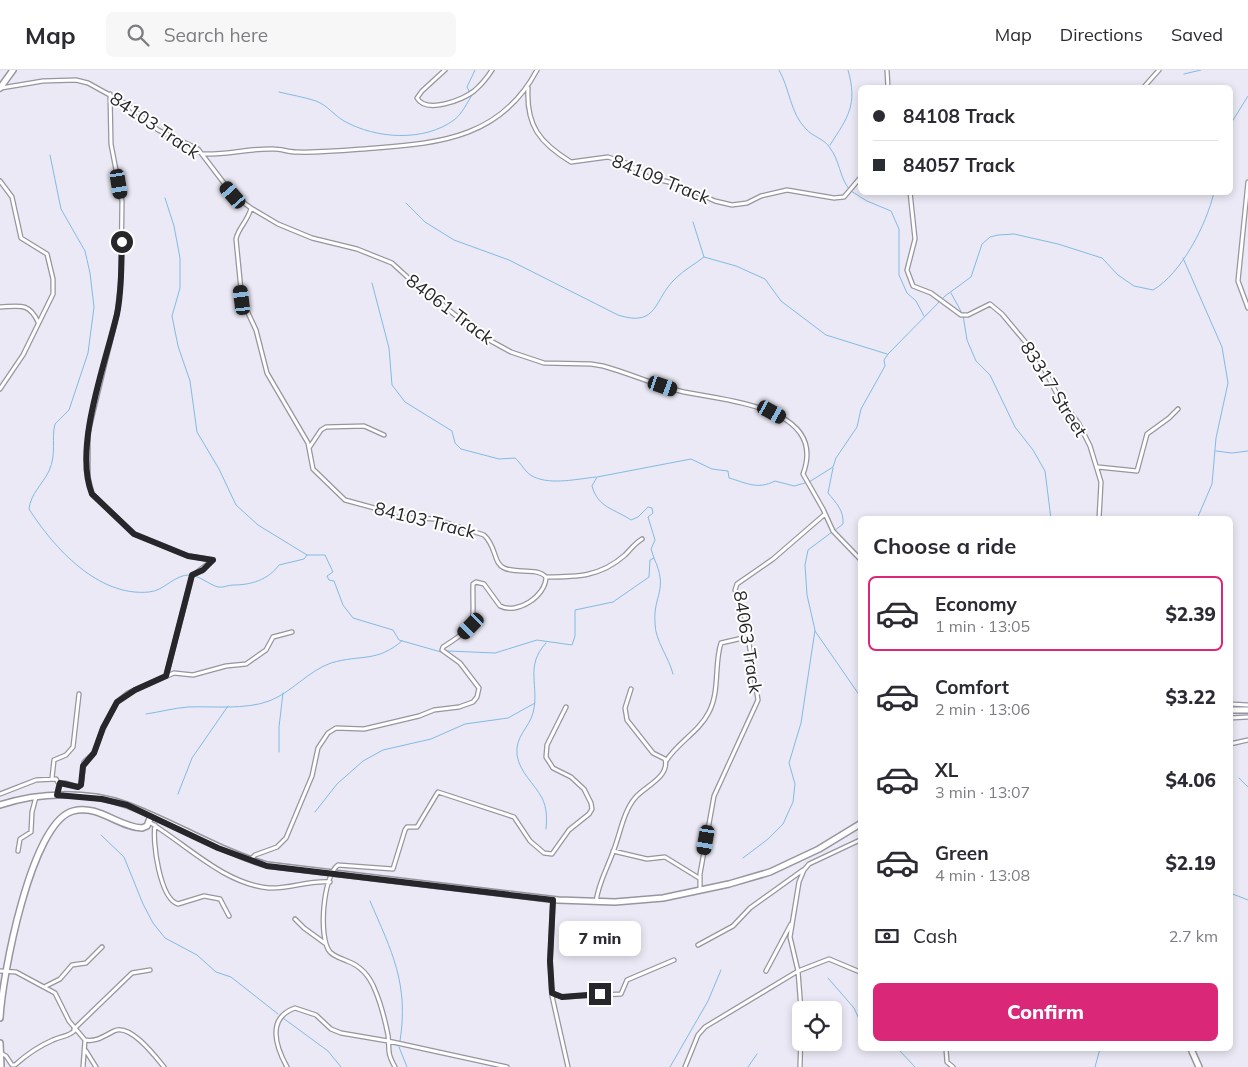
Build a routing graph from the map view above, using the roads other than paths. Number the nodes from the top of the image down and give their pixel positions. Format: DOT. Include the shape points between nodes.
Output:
graph roads {
  1 [pos="13,70"];
  2 [pos="445,70"];
  3 [pos="492,70"];
  4 [pos="538,70"];
  5 [pos="887,70"];
  6 [pos="1159,70"];
  7 [pos="888,85"];
  8 [pos="1146,85"];
  9 [pos="0,88"];
  10 [pos="528,88"];
  11 [pos="110,94"];
  12 [pos="202,154"];
  13 [pos="858,180"];
  14 [pos="0,181"];
  15 [pos="1248,182"];
  16 [pos="910,195"];
  17 [pos="251,208"];
  18 [pos="0,307"];
  19 [pos="1248,308"];
  20 [pos="37,325"];
  21 [pos="0,390"];
  22 [pos="1178,409"];
  23 [pos="384,435"];
  24 [pos="308,448"];
  25 [pos="1098,467"];
  26 [pos="825,514"];
  27 [pos="1099,516"];
  28 [pos="642,539"];
  29 [pos="858,557"];
  30 [pos="546,577"];
  31 [pos="292,632"];
  32 [pos="747,637"];
  33 [pos="166,676"];
  34 [pos="631,689"];
  35 [pos="79,694"];
  36 [pos="1233,704"];
  37 [pos="1248,705"];
  38 [pos="566,707"];
  39 [pos="1233,710"];
  40 [pos="1248,710"];
  41 [pos="1248,717"];
  42 [pos="1233,718"];
  43 [pos="1248,740"];
  44 [pos="1233,743"];
  45 [pos="666,762"];
  46 [pos="52,778"];
  47 [pos="59,784"];
  48 [pos="0,794"];
  49 [pos="57,795"];
  50 [pos="36,797"];
  51 [pos="0,805"];
  52 [pos="150,819"];
  53 [pos="155,825"];
  54 [pos="858,827"];
  55 [pos="858,841"];
  56 [pos="18,850"];
  57 [pos="614,851"];
  58 [pos="250,860"];
  59 [pos="804,870"];
  60 [pos="332,874"];
  61 [pos="699,878"];
  62 [pos="330,882"];
  63 [pos="700,891"];
  64 [pos="553,900"];
  65 [pos="596,903"];
  66 [pos="229,916"];
  67 [pos="295,919"];
  68 [pos="793,922"];
  69 [pos="326,944"];
  70 [pos="698,945"];
  71 [pos="102,946"];
  72 [pos="674,960"];
  73 [pos="6,970"];
  74 [pos="150,970"];
  75 [pos="0,971"];
  76 [pos="766,971"];
  77 [pos="798,971"];
  78 [pos="858,971"];
  79 [pos="45,987"];
  80 [pos="552,993"];
  81 [pos="800,1001"];
  82 [pos="0,1018"];
  83 [pos="75,1030"];
  84 [pos="85,1040"];
  85 [pos="388,1041"];
  86 [pos="0,1043"];
  87 [pos="85,1050"];
  88 [pos="800,1051"];
  89 [pos="946,1051"];
  90 [pos="1192,1051"];
  91 [pos="0,1053"];
  92 [pos="1,1067"];
  93 [pos="83,1067"];
  94 [pos="96,1067"];
  95 [pos="164,1067"];
  96 [pos="287,1067"];
  97 [pos="395,1067"];
  98 [pos="506,1067"];
  99 [pos="568,1067"];
  100 [pos="685,1067"];
  101 [pos="800,1067"];
  102 [pos="953,1067"];
  103 [pos="1199,1067"];
  1 -- 9 [label="main road"];
  2 -- 3 [label="street" via="422,91 417,98 420,103 438,106 473,92"];
  4 -- 10 [label="street"];
  5 -- 7 [label="street"];
  6 -- 8 [label="street"];
  9 -- 11 [label="street, 84103 Track" via="76,80"];
  10 -- 12 [label="street" via="491,122 451,139 410,146 327,152 294,152 275,148 224,155"];
  10 -- 13 [label="street, 84109 Track" via="527,106 536,132 572,162 608,157 626,163 648,177 677,184 722,203 739,205 787,190 844,197"];
  11 -- 12 [label="street, 84103 Track" via="158,130"];
  11 -- 33 [label="street" via="111,144 122,201 120,278 117,314 88,433 89,486 92,494 134,534 188,556 213,560 192,575"];
  12 -- 17 [label="street, 84103 Track" via="233,195"];
  14 -- 20 [label="street" via="12,198 19,235 47,254 53,294"];
  15 -- 19 [label="street" via="1238,281"];
  16 -- 25 [label="street, 83317 Street" via="915,239 908,274 912,286 939,298 961,315 990,304 1002,314 1038,357 1058,396 1079,424"];
  17 -- 24 [label="street, 84103 Track" via="236,239 242,300 256,330 267,373 298,424"];
  17 -- 26 [label="street, 84061 Track" via="306,236 366,252 392,263 480,335 511,352 544,363 603,366 678,391 744,402 772,412 797,428 804,439 807,458 803,474"];
  18 -- 20 [label="street" via="26,307 34,312"];
  20 -- 21 [label="street" via="23,355"];
  22 -- 25 [label="street" via="1147,434 1136,471"];
  23 -- 24 [label="street" via="364,426 326,427"];
  24 -- 30 [label="street, 84103 Track" via="313,469 345,500 378,508 396,517 435,519 484,535 494,548 498,564 504,568 539,572"];
  25 -- 27 [label="street, 83317 Street" via="1101,482"];
  26 -- 29 [label="street, 84061 Track" via="833,531"];
  26 -- 32 [label="street, 84063 Track" via="773,559 737,584"];
  28 -- 30 [label="street, 84103 Track" via="596,572 568,579"];
  30 -- 58 [label="street" via="544,587 535,598 511,609 500,606 484,584 473,584 471,626 442,650 460,663 479,688 473,702 364,729 336,728 328,733 318,748 312,776 286,838 277,847"];
  31 -- 33 [label="street" via="273,637 266,650 246,664 192,675 174,673"];
  32 -- 45 [label="street" via="721,643 710,709 696,732 676,747"];
  32 -- 61 [label="street, 84063 Track" via="758,700 714,796"];
  33 -- 47 [label="street" via="117,702 94,753 83,766 81,785"];
  34 -- 45 [label="street" via="626,708 627,720 653,753"];
  35 -- 46 [label="street" via="73,748 54,760"];
  36 -- 37 [label="street"];
  38 -- 60 [label="street" via="547,746 546,757 553,768 571,777 584,789 592,809 569,830 554,852 548,855 535,846 514,817 438,792 417,827 405,830 392,869 338,865"];
  39 -- 40 [label="main road"];
  41 -- 42 [label="street"];
  43 -- 44 [label="street"];
  45 -- 57 [label="street" via="662,775 631,804"];
  46 -- 47 [label="street"];
  46 -- 48 [label="street" via="36,780"];
  47 -- 49 [label="street"];
  49 -- 50 [label="main road"];
  49 -- 52 [label="main road" via="127,805"];
  50 -- 51 [label="main road"];
  50 -- 56 [label="street" via="31,832 20,839"];
  52 -- 53 [label="street"];
  52 -- 58 [label="main road"];
  52 -- 73 [label="main road" via="145,827 139,828 84,810 58,818 24,893"];
  53 -- 62 [label="street" via="245,882 268,888"];
  53 -- 66 [label="street" via="155,854 171,899 178,904 210,896 220,899"];
  54 -- 63 [label="main road" via="770,872"];
  55 -- 59 [label="street"];
  57 -- 61 [label="street" via="647,859 665,857"];
  57 -- 65 [label="street"];
  58 -- 60 [label="main road" via="282,868"];
  59 -- 68 [label="street"];
  59 -- 70 [label="street" via="750,908 733,926"];
  60 -- 62 [label="street"];
  60 -- 64 [label="main road"];
  61 -- 63 [label="street, 84063 Track"];
  62 -- 69 [label="street" via="322,905"];
  63 -- 65 [label="main road" via="663,898"];
  64 -- 65 [label="main road"];
  64 -- 80 [label="street"];
  67 -- 69 [label="street"];
  68 -- 76 [label="street"];
  68 -- 77 [label="street" via="790,937"];
  69 -- 85 [label="street" via="332,954 355,964 370,980 381,1007"];
  71 -- 79 [label="street" via="86,963 72,965 60,979"];
  72 -- 80 [label="street" via="627,980 621,994 562,997"];
  73 -- 75 [label="street"];
  73 -- 79 [label="street"];
  73 -- 82 [label="main road"];
  74 -- 83 [label="street" via="132,973"];
  77 -- 78 [label="street" via="829,958"];
  77 -- 81 [label="street"];
  77 -- 100 [label="street" via="705,1027 698,1035"];
  79 -- 83 [label="street" via="58,998"];
  80 -- 99 [label="street"];
  83 -- 84 [label="street"];
  83 -- 91 [label="street" via="25,1056 15,1065"];
  84 -- 87 [label="street"];
  84 -- 95 [label="street" via="100,1039 117,1030 127,1031 136,1036"];
  85 -- 96 [label="street" via="341,1033 331,1029 316,1015 295,1008 283,1016 275,1032 278,1049"];
  85 -- 97 [label="street" via="388,1052"];
  85 -- 98 [label="street"];
  86 -- 91 [label="main road"];
  87 -- 93 [label="street"];
  87 -- 94 [label="street"];
  88 -- 101 [label="street"];
  89 -- 102 [label="street" via="947,1062"];
  90 -- 103 [label="main road"];
  91 -- 92 [label="main road"];
}
